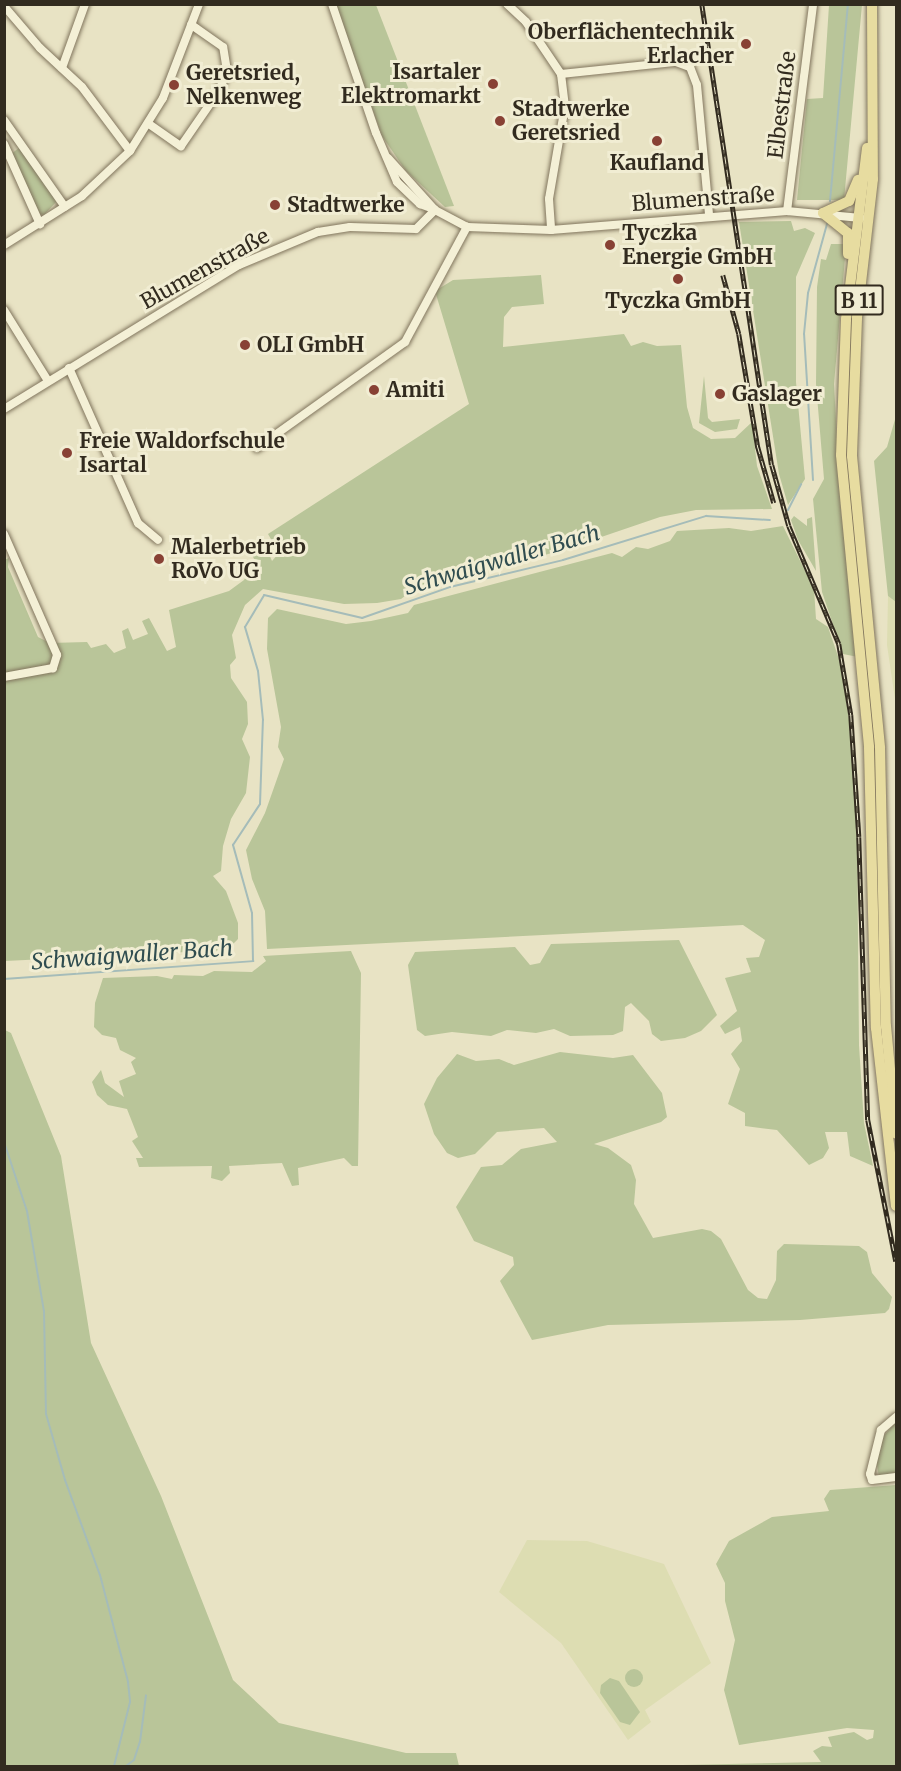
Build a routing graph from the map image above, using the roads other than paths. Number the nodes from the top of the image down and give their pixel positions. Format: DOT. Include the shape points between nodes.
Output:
graph roads {
  1 [pos="85,4"];
  2 [pos="199,4"];
  3 [pos="332,4"];
  4 [pos="507,4"];
  5 [pos="813,4"];
  6 [pos="872,4"];
  7 [pos="10,7"];
  8 [pos="191,25"];
  9 [pos="62,68"];
  10 [pos="561,74"];
  11 [pos="4,120"];
  12 [pos="149,124"];
  13 [pos="870,124"];
  14 [pos="4,144"];
  15 [pos="130,151"];
  16 [pos="865,163"];
  17 [pos="64,207"];
  18 [pos="435,210"];
  19 [pos="787,210"];
  20 [pos="823,213"];
  21 [pos="709,215"];
  22 [pos="859,218"];
  23 [pos="870,219"];
  24 [pos="40,224"];
  25 [pos="467,227"];
  26 [pos="551,230"];
  27 [pos="4,245"];
  28 [pos="851,280"];
  29 [pos="4,310"];
  30 [pos="69,368"];
  31 [pos="48,381"];
  32 [pos="4,409"];
  33 [pos="257,448"];
  34 [pos="4,534"];
  35 [pos="158,540"];
  36 [pos="4,677"];
  37 [pos="897,1134"];
  38 [pos="897,1206"];
  39 [pos="897,1417"];
  40 [pos="897,1477"];
  1 -- 9 [label="street"];
  2 -- 8 [label="street"];
  3 -- 18 [label="street" via="376,134 388,158"];
  4 -- 10 [label="street" via="526,22"];
  5 -- 19 [label="street, Elbestraße"];
  6 -- 13 [label="main road, B 11"];
  7 -- 9 [label="street" via="34,42"];
  8 -- 12 [label="street"];
  8 -- 12 [label="street" via="223,47 227,71 219,92 181,146"];
  9 -- 15 [label="street" via="82,87"];
  10 -- 21 [label="street" via="676,62 690,67 696,85"];
  10 -- 26 [label="street" via="566,106 549,199"];
  11 -- 17 [label="street"];
  12 -- 15 [label="street"];
  13 -- 16 [label="main road, B 11"];
  13 -- 23 [label="main road, B 11"];
  14 -- 24 [label="street"];
  15 -- 17 [label="street"];
  16 -- 20 [label="main road" via="849,201"];
  16 -- 22 [label="main road, B 11"];
  17 -- 24 [label="street"];
  18 -- 25 [label="street, Blumenstraße"];
  18 -- 30 [label="street, Blumenstraße" via="416,229 350,227 305,236 239,265"];
  19 -- 20 [label="street, Blumenstraße"];
  19 -- 21 [label="street, Blumenstraße"];
  20 -- 22 [label="street, Blumenstraße"];
  20 -- 28 [label="main road" via="849,233"];
  21 -- 26 [label="street, Blumenstraße"];
  22 -- 23 [label="street, Blumenstraße"];
  22 -- 28 [label="main road, B 11"];
  23 -- 37 [label="main road, B 11" via="857,318 852,456 880,748 886,1026"];
  24 -- 27 [label="street"];
  25 -- 26 [label="street, Blumenstraße"];
  25 -- 33 [label="street" via="405,342"];
  28 -- 38 [label="main road, B 11" via="842,368 841,455 869,748 876,1028"];
  29 -- 31 [label="street"];
  30 -- 31 [label="street, Blumenstraße"];
  30 -- 35 [label="street" via="138,523"];
  31 -- 32 [label="street, Blumenstraße"];
  34 -- 36 [label="street" via="57,655 53,668"];
  39 -- 40 [label="street" via="881,1431 870,1474 872,1480"];
}
